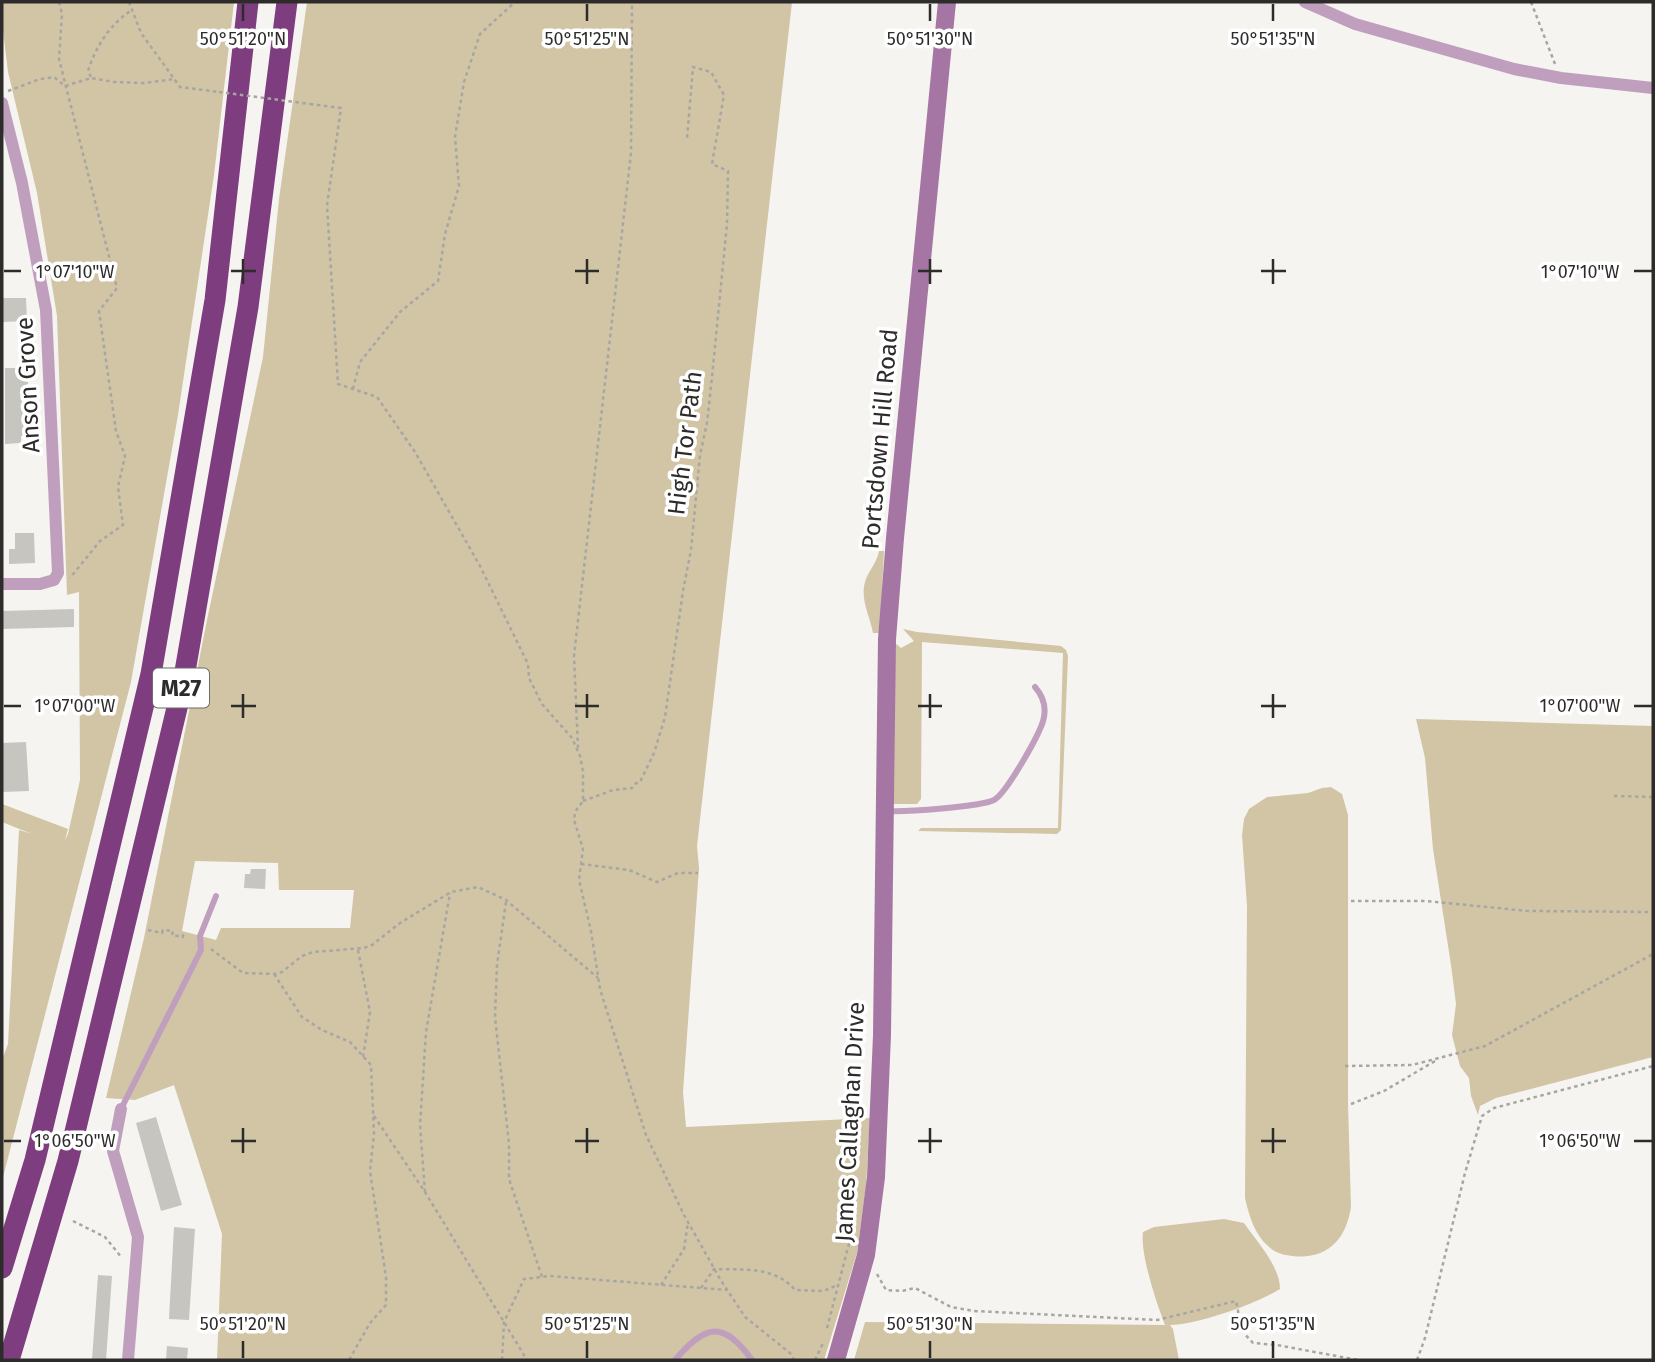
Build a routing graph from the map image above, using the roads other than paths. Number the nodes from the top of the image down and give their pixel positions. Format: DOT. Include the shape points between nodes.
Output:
graph roads {
  1 [pos="248,2"];
  2 [pos="287,2"];
  3 [pos="947,2"];
  4 [pos="1305,2"];
  5 [pos="1653,88"];
  6 [pos="2,103"];
  7 [pos="2,584"];
  8 [pos="1035,687"];
  9 [pos="885,811"];
  10 [pos="883,882"];
  11 [pos="216,896"];
  12 [pos="121,1109"];
  13 [pos="2,1268"];
  14 [pos="9,1360"];
  15 [pos="128,1360"];
  16 [pos="676,1360"];
  17 [pos="752,1360"];
  18 [pos="836,1360"];
  1 -- 13 [label="highway, M27" via="215,300 151,674 35,1160"];
  2 -- 14 [label="highway, M27" via="248,307 183,683 68,1161"];
  3 -- 9 [label="street, Portsdown Hill Road" via="887,639"];
  4 -- 5 [label="street" via="1355,24 1514,69"];
  6 -- 7 [label="street, Anson Grove" via="46,310 58,573 51,581"];
  8 -- 9 [label="lane" via="1044,703 1042,725 999,797 984,803"];
  9 -- 10 [label="street, Portsdown Hill Road"];
  10 -- 18 [label="street, James Callaghan Drive" via="874,1204 866,1255"];
  11 -- 12 [label="lane" via="200,936 201,950"];
  12 -- 15 [label="street" via="113,1152 138,1237"];
  16 -- 17 [label="lane" via="690,1343 717,1331 741,1345"];
}
